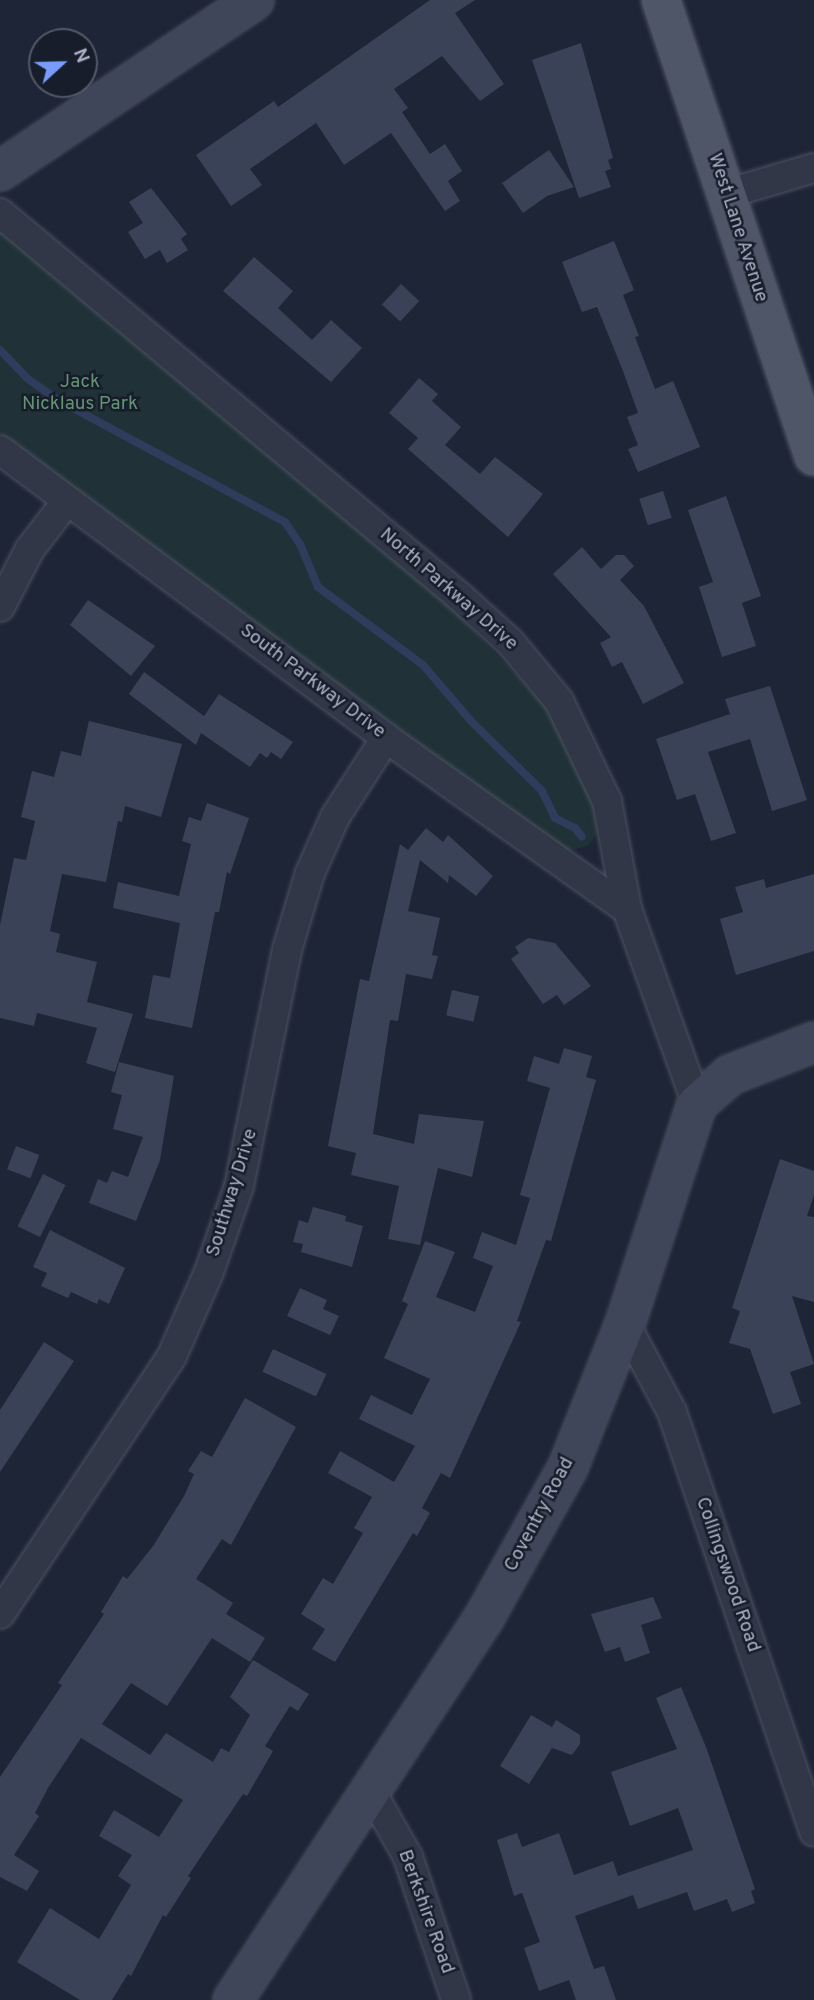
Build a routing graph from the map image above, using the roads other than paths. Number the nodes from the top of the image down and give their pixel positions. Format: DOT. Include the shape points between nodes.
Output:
graph roads {
  1 [pos="254,0"];
  2 [pos="661,0"];
  3 [pos="814,168"];
  4 [pos="0,171"];
  5 [pos="726,194"];
  6 [pos="0,213"];
  7 [pos="0,450"];
  8 [pos="814,456"];
  9 [pos="67,501"];
  10 [pos="0,607"];
  11 [pos="386,738"];
  12 [pos="627,909"];
  13 [pos="814,1042"];
  14 [pos="697,1104"];
  15 [pos="625,1324"];
  16 [pos="0,1614"];
  17 [pos="370,1790"];
  18 [pos="814,1832"];
  19 [pos="233,2000"];
  20 [pos="456,2000"];
  1 -- 4 [label="street"];
  2 -- 5 [label="main road, West Lane Avenue"];
  3 -- 5 [label="street"];
  5 -- 8 [label="main road, West Lane Avenue"];
  6 -- 12 [label="street, North Parkway Drive" via="510,642 559,701 586,747 607,801"];
  7 -- 9 [label="street, South Parkway Drive"];
  9 -- 10 [label="street" via="30,549"];
  9 -- 11 [label="street, South Parkway Drive"];
  11 -- 12 [label="street, South Parkway Drive"];
  11 -- 16 [label="street, Southway Drive" via="335,817 310,873 287,950 262,1092 239,1186 209,1272 171,1358"];
  12 -- 14 [label="street, North Parkway Drive"];
  13 -- 14 [label="street" via="730,1075"];
  14 -- 15 [label="street, Coventry Road"];
  15 -- 17 [label="street, Coventry Road" via="568,1467 484,1618"];
  15 -- 18 [label="street, Collingswood Road" via="672,1412"];
  17 -- 19 [label="street, Coventry Road"];
  17 -- 20 [label="street, Berkshire Road" via="408,1857"];
}
